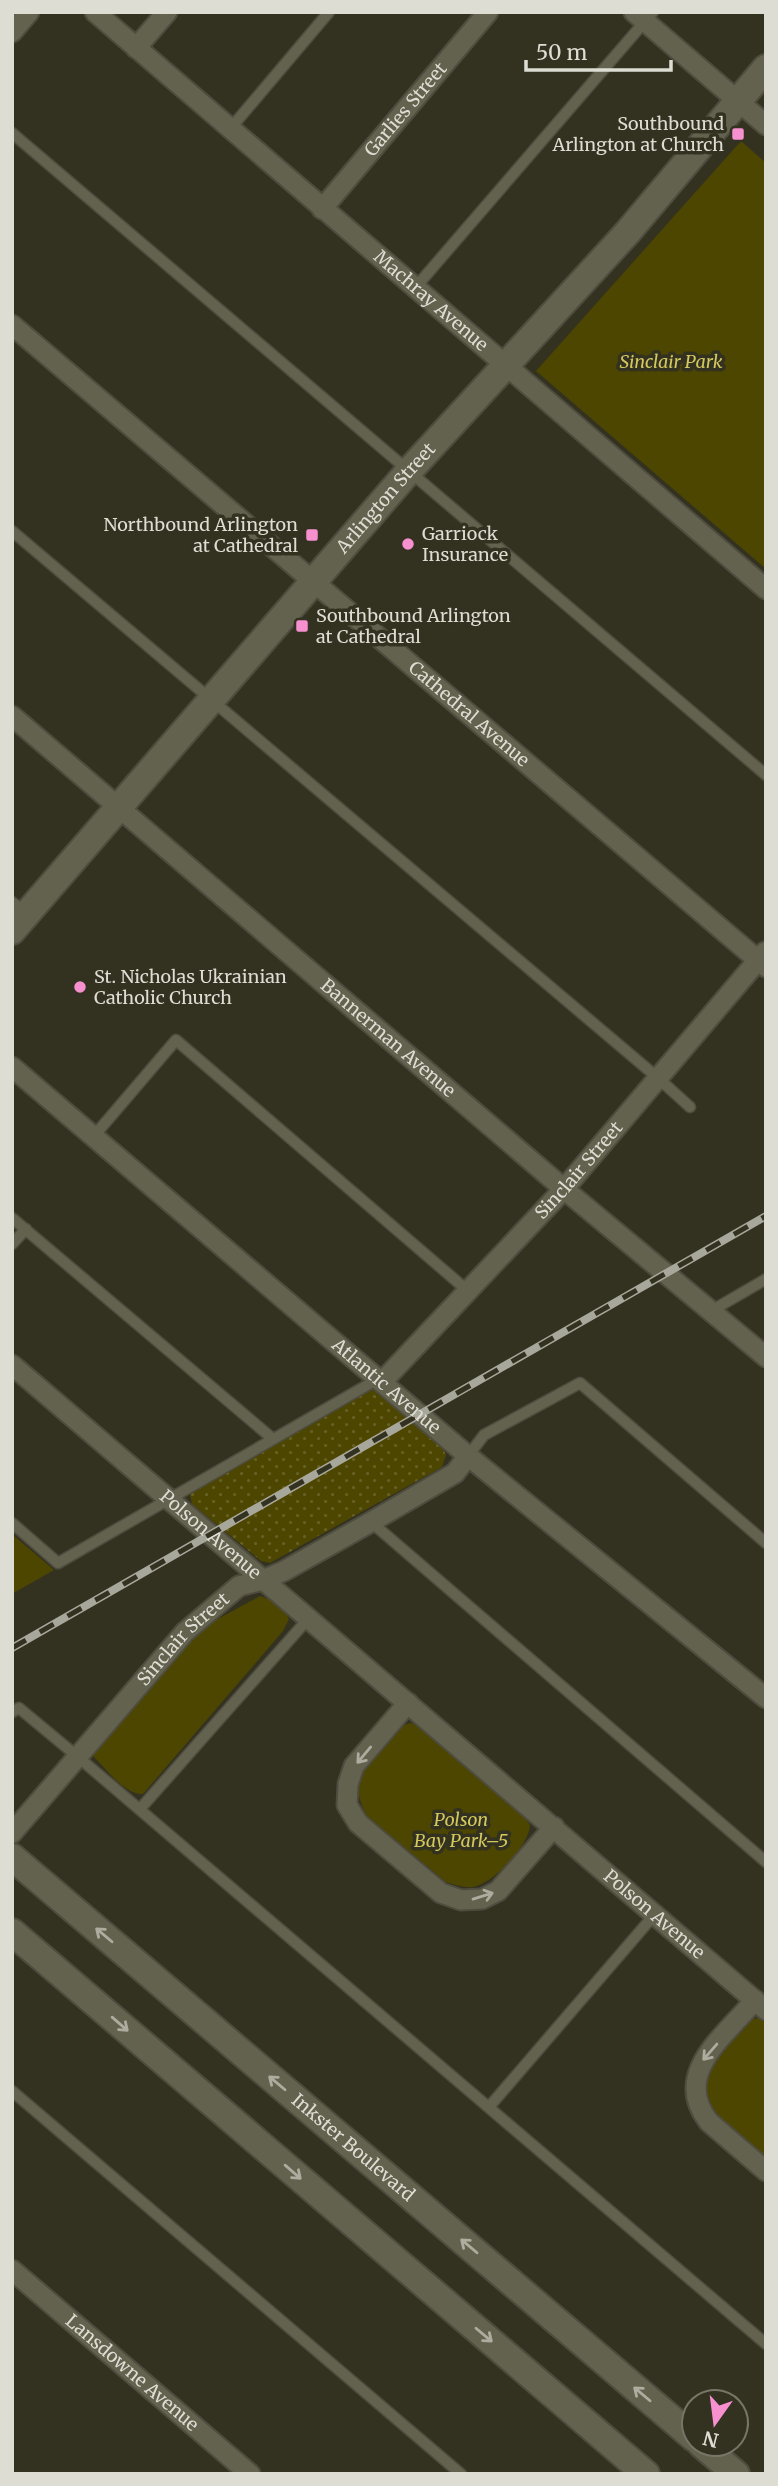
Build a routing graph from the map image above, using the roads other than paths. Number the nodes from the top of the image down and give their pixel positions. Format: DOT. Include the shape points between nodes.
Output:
graph roads {
  1 [pos="29,12"];
  2 [pos="94,12"];
  3 [pos="167,12"];
  4 [pos="329,12"];
  5 [pos="488,12"];
  6 [pos="644,15"];
  7 [pos="12,32"];
  8 [pos="136,48"];
  9 [pos="766,68"];
  10 [pos="738,102"];
  11 [pos="766,125"];
  12 [pos="230,129"];
  13 [pos="12,133"];
  14 [pos="322,209"];
  15 [pos="414,288"];
  16 [pos="12,325"];
  17 [pos="504,365"];
  18 [pos="408,472"];
  19 [pos="12,531"];
  20 [pos="314,582"];
  21 [pos="766,589"];
  22 [pos="210,698"];
  23 [pos="12,716"];
  24 [pos="766,775"];
  25 [pos="118,807"];
  26 [pos="17,915"];
  27 [pos="763,959"];
  28 [pos="12,1067"];
  29 [pos="658,1078"];
  30 [pos="690,1107"];
  31 [pos="94,1136"];
  32 [pos="564,1189"];
  33 [pos="12,1218"];
  34 [pos="26,1229"];
  35 [pos="12,1244"];
  36 [pos="766,1279"];
  37 [pos="468,1291"];
  38 [pos="711,1311"];
  39 [pos="766,1357"];
  40 [pos="12,1365"];
  41 [pos="380,1380"];
  42 [pos="273,1439"];
  43 [pos="468,1456"];
  44 [pos="169,1499"];
  45 [pos="371,1522"];
  46 [pos="12,1524"];
  47 [pos="766,1543"];
  48 [pos="263,1580"];
  49 [pos="308,1619"];
  50 [pos="766,1698"];
  51 [pos="408,1703"];
  52 [pos="12,1712"];
  53 [pos="78,1757"];
  54 [pos="140,1810"];
  55 [pos="554,1827"];
  56 [pos="12,1833"];
  57 [pos="12,1857"];
  58 [pos="766,1862"];
  59 [pos="656,1914"];
  60 [pos="12,1932"];
  61 [pos="760,2005"];
  62 [pos="12,2091"];
  63 [pos="489,2107"];
  64 [pos="766,2171"];
  65 [pos="12,2270"];
  66 [pos="766,2344"];
  67 [pos="680,2426"];
  68 [pos="717,2458"];
  69 [pos="250,2474"];
  70 [pos="461,2474"];
  71 [pos="646,2474"];
  72 [pos="736,2474"];
  1 -- 7 [label="street"];
  2 -- 8 [label="street, Machray Avenue"];
  3 -- 8 [label="street"];
  4 -- 12 [label="lane"];
  5 -- 14 [label="street, Garlies Street"];
  6 -- 10 [label="street"];
  6 -- 15 [label="lane"];
  8 -- 12 [label="street, Machray Avenue"];
  9 -- 10 [label="main road, Arlington Street"];
  10 -- 11 [label="street"];
  10 -- 17 [label="main road, Arlington Street" via="627,233"];
  12 -- 14 [label="street, Machray Avenue"];
  13 -- 18 [label="lane"];
  14 -- 15 [label="street, Machray Avenue"];
  15 -- 17 [label="street, Machray Avenue"];
  16 -- 20 [label="street, Cathedral Avenue"];
  17 -- 18 [label="main road, Arlington Street"];
  17 -- 21 [label="street, Machray Avenue"];
  18 -- 20 [label="main road, Arlington Street"];
  18 -- 24 [label="lane"];
  19 -- 22 [label="lane"];
  20 -- 22 [label="main road, Arlington Street"];
  20 -- 27 [label="street, Cathedral Avenue"];
  22 -- 25 [label="main road, Arlington Street"];
  22 -- 29 [label="lane"];
  23 -- 25 [label="street, Bannerman Avenue"];
  25 -- 26 [label="main road, Arlington Street"];
  25 -- 32 [label="street, Bannerman Avenue"];
  27 -- 29 [label="street, Sinclair Street"];
  28 -- 31 [label="street, Atlantic Avenue"];
  29 -- 30 [label="lane"];
  29 -- 32 [label="street, Sinclair Street"];
  31 -- 37 [label="lane" via="176,1040"];
  31 -- 41 [label="street, Atlantic Avenue"];
  32 -- 37 [label="street, Sinclair Street"];
  32 -- 38 [label="street, Bannerman Avenue"];
  33 -- 34 [label="lane"];
  34 -- 35 [label="lane"];
  34 -- 42 [label="lane"];
  36 -- 38 [label="lane"];
  37 -- 41 [label="street, Sinclair Street"];
  38 -- 39 [label="street, Bannerman Avenue"];
  40 -- 44 [label="street, Polson Avenue"];
  41 -- 42 [label="lane"];
  41 -- 43 [label="street, Atlantic Avenue"];
  42 -- 44 [label="lane"];
  43 -- 45 [label="street, Sinclair Street" via="456,1473"];
  43 -- 47 [label="lane" via="484,1435 580,1383"];
  43 -- 50 [label="street, Atlantic Avenue"];
  44 -- 46 [label="lane" via="58,1563"];
  44 -- 48 [label="street, Polson Avenue"];
  45 -- 48 [label="street, Sinclair Street"];
  45 -- 58 [label="lane"];
  48 -- 49 [label="street, Polson Avenue"];
  48 -- 53 [label="street, Sinclair Street" via="239,1587 185,1632"];
  49 -- 51 [label="street, Polson Avenue"];
  49 -- 54 [label="lane"];
  51 -- 55 [label="street, Polson Avenue"];
  51 -- 55 [label="street, one-way" via="354,1766 348,1784 347,1805 368,1832 441,1893 461,1900 482,1899 498,1891"];
  52 -- 53 [label="lane" via="19,1708"];
  53 -- 54 [label="lane"];
  53 -- 56 [label="street, Sinclair Street"];
  54 -- 63 [label="lane"];
  55 -- 59 [label="street, Polson Avenue"];
  67 -- 57 [label="main road, Inkster Boulevard, one-way"];
  59 -- 61 [label="street, Polson Avenue"];
  59 -- 63 [label="lane"];
  60 -- 71 [label="main road, one-way"];
  61 -- 64 [label="street, Polson Avenue, one-way" via="702,2062 695,2095 709,2122"];
  62 -- 70 [label="lane"];
  63 -- 66 [label="lane"];
  65 -- 69 [label="street, Lansdowne Avenue"];
  68 -- 72 [label="main road"];
}
